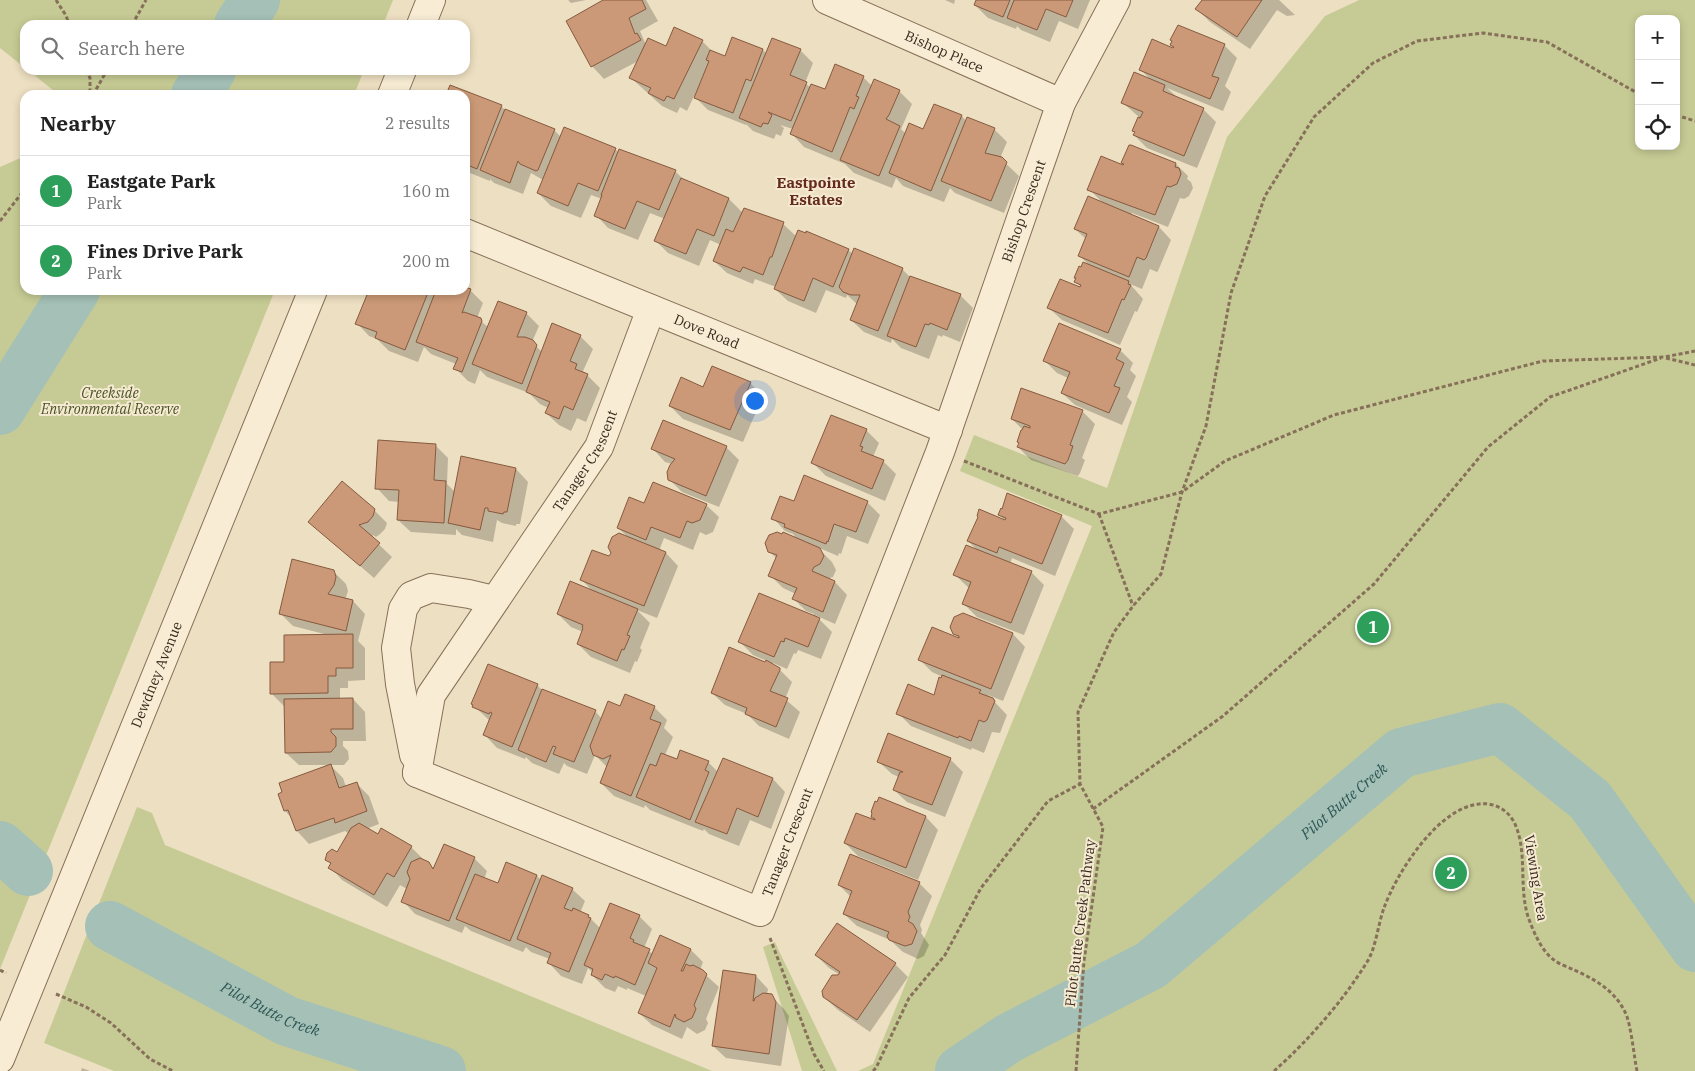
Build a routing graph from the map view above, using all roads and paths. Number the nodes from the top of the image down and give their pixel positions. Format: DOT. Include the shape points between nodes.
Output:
graph roads {
  1 [pos="56,0"];
  2 [pos="146,0"];
  3 [pos="431,0"];
  4 [pos="827,0"];
  5 [pos="1116,0"];
  6 [pos="68,20"];
  7 [pos="135,20"];
  8 [pos="423,20"];
  9 [pos="88,75"];
  10 [pos="104,75"];
  11 [pos="400,75"];
  12 [pos="91,90"];
  13 [pos="95,90"];
  14 [pos="394,90"];
  15 [pos="1635,92"];
  16 [pos="1062,103"];
  17 [pos="1680,116"];
  18 [pos="1695,121"];
  19 [pos="20,195"];
  20 [pos="0,221"];
  21 [pos="470,235"];
  22 [pos="311,295"];
  23 [pos="651,309"];
  24 [pos="1695,351"];
  25 [pos="1664,357"];
  26 [pos="1695,365"];
  27 [pos="944,441"];
  28 [pos="1182,492"];
  29 [pos="1099,514"];
  30 [pos="494,600"];
  31 [pos="1134,606"];
  32 [pos="417,774"];
  33 [pos="1080,784"];
  34 [pos="1093,809"];
  35 [pos="760,912"];
  36 [pos="31,984"];
  37 [pos="0,1059"];
  38 [pos="173,1071"];
  39 [pos="824,1071"];
  40 [pos="873,1071"];
  41 [pos="1076,1071"];
  42 [pos="1274,1071"];
  43 [pos="1637,1071"];
  1 -- 6 [label="path"];
  2 -- 7 [label="path"];
  3 -- 8 [label="street"];
  4 -- 16 [label="street, Bishop Place"];
  5 -- 16 [label="street, Bishop Crescent"];
  9 -- 12 [label="path"];
  10 -- 13 [label="path"];
  11 -- 14 [label="street"];
  15 -- 28 [label="path, Pilot Butte Creek Pathway" via="1546,42 1483,33 1417,41 1373,63 1314,117 1265,196 1231,294 1206,426"];
  16 -- 27 [label="street, Bishop Crescent"];
  17 -- 18 [label="path"];
  19 -- 20 [label="path"];
  21 -- 23 [label="street, Dove Road"];
  22 -- 36 [label="street, Dewdney Avenue"];
  23 -- 27 [label="street, Dove Road"];
  23 -- 30 [label="street, Tanager Crescent" via="598,447"];
  24 -- 25 [label="path"];
  25 -- 26 [label="path"];
  25 -- 28 [label="path" via="1543,361 1334,416 1225,462"];
  25 -- 34 [label="path" via="1550,397 1488,447 1374,584 1223,716"];
  27 -- 29 [label="path"];
  27 -- 35 [label="street, Tanager Crescent"];
  28 -- 29 [label="path"];
  28 -- 31 [label="path, Pilot Butte Creek Pathway" via="1162,574"];
  29 -- 31 [label="path"];
  30 -- 32 [label="street, Tanager Crescent" via="431,695"];
  30 -- 32 [label="street" via="432,588 411,596 403,609 396,648"];
  31 -- 33 [label="path, Pilot Butte Creek Pathway" via="1114,632 1078,712"];
  32 -- 35 [label="street, Tanager Crescent"];
  33 -- 34 [label="path, Pilot Butte Creek Pathway"];
  33 -- 40 [label="path" via="1048,801 981,888 945,955 909,998"];
  34 -- 41 [label="path, Pilot Butte Creek Pathway" via="1103,827 1084,961"];
  35 -- 39 [label="path" via="814,1054"];
  36 -- 37 [label="street, Dewdney Avenue"];
  36 -- 38 [label="path" via="86,1007 111,1022 150,1059"];
  42 -- 43 [label="path, Viewing Area" via="1342,998 1368,960 1384,907 1400,874 1423,842 1442,821 1460,809 1486,803 1502,808 1513,821 1520,842 1529,919 1538,941 1553,960 1612,992 1626,1013"];
}
